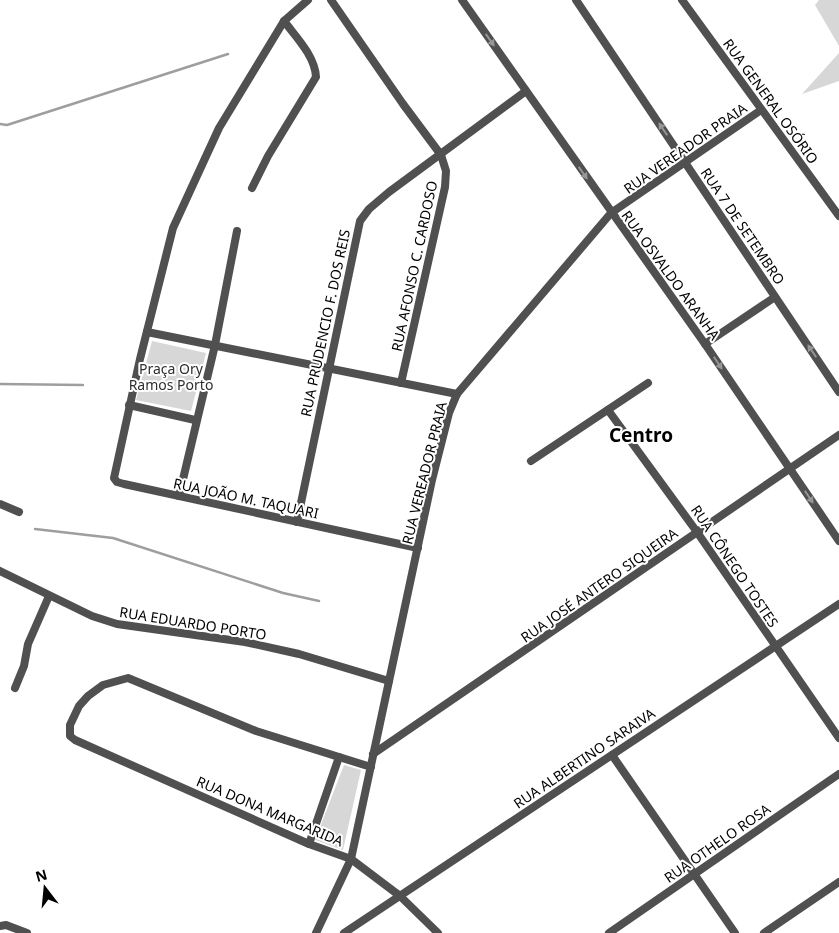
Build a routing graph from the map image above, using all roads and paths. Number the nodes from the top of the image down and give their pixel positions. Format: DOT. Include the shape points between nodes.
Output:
graph roads {
  1 [pos="308,0"];
  2 [pos="331,0"];
  3 [pos="462,0"];
  4 [pos="576,0"];
  5 [pos="682,0"];
  6 [pos="284,20"];
  7 [pos="526,90"];
  8 [pos="761,110"];
  9 [pos="441,155"];
  10 [pos="685,162"];
  11 [pos="252,188"];
  12 [pos="611,214"];
  13 [pos="839,216"];
  14 [pos="237,231"];
  15 [pos="775,297"];
  16 [pos="147,332"];
  17 [pos="705,344"];
  18 [pos="215,345"];
  19 [pos="328,368"];
  20 [pos="401,383"];
  21 [pos="648,383"];
  22 [pos="839,392"];
  23 [pos="457,394"];
  24 [pos="129,404"];
  25 [pos="608,410"];
  26 [pos="196,420"];
  27 [pos="839,435"];
  28 [pos="531,461"];
  29 [pos="790,469"];
  30 [pos="178,496"];
  31 [pos="0,504"];
  32 [pos="19,512"];
  33 [pos="297,522"];
  34 [pos="697,532"];
  35 [pos="839,541"];
  36 [pos="418,548"];
  37 [pos="0,571"];
  38 [pos="49,596"];
  39 [pos="839,604"];
  40 [pos="775,647"];
  41 [pos="389,681"];
  42 [pos="15,688"];
  43 [pos="839,738"];
  44 [pos="373,754"];
  45 [pos="612,755"];
  46 [pos="339,757"];
  47 [pos="371,767"];
  48 [pos="839,774"];
  49 [pos="309,844"];
  50 [pos="352,859"];
  51 [pos="694,874"];
  52 [pos="839,882"];
  53 [pos="400,896"];
  54 [pos="3,925"];
  55 [pos="27,933"];
  56 [pos="316,933"];
  57 [pos="344,933"];
  58 [pos="438,933"];
  59 [pos="609,933"];
  60 [pos="735,933"];
  61 [pos="764,933"];
  1 -- 6 [label="street"];
  2 -- 9 [label="street"];
  3 -- 7 [label="street, RUA OSVALDO ARANHA, one-way"];
  10 -- 4 [label="street, RUA 7 DE SETEMBRO, one-way"];
  5 -- 8 [label="street, RUA GENERAL OSÓRIO"];
  6 -- 11 [label="street" via="310,56 316,77"];
  6 -- 16 [label="street" via="219,128 173,228"];
  7 -- 9 [label="street, RUA PRUDENCIO F. DOS REIS"];
  7 -- 12 [label="street, RUA OSVALDO ARANHA, one-way"];
  8 -- 10 [label="street, RUA VEREADOR PRAIA"];
  8 -- 13 [label="street, RUA GENERAL OSÓRIO"];
  9 -- 19 [label="street, RUA PRUDENCIO F. DOS REIS" via="389,192 360,221"];
  9 -- 20 [label="street, RUA AFONSO C. CARDOSO" via="446,171 446,188"];
  10 -- 12 [label="street, RUA VEREADOR PRAIA"];
  10 -- 15 [label="street, RUA 7 DE SETEMBRO"];
  12 -- 17 [label="street, RUA OSVALDO ARANHA"];
  12 -- 23 [label="street, RUA VEREADOR PRAIA"];
  14 -- 18 [label="street"];
  15 -- 17 [label="street"];
  22 -- 15 [label="street, RUA 7 DE SETEMBRO, one-way"];
  16 -- 18 [label="street"];
  16 -- 24 [label="street"];
  17 -- 29 [label="street, RUA OSVALDO ARANHA, one-way"];
  18 -- 19 [label="street"];
  18 -- 26 [label="street"];
  19 -- 20 [label="street"];
  19 -- 33 [label="street, RUA PRUDENCIO F. DOS REIS"];
  20 -- 23 [label="street"];
  21 -- 25 [label="street"];
  23 -- 36 [label="street, RUA VEREADOR PRAIA" via="449,413"];
  24 -- 26 [label="street"];
  24 -- 30 [label="street, RUA JOÃO M. TAQUARI" via="115,480"];
  25 -- 28 [label="street"];
  25 -- 34 [label="street, RUA CÔNEGO TOSTES"];
  26 -- 30 [label="street"];
  27 -- 29 [label="street, RUA JOSÉ ANTERO SIQUEIRA"];
  29 -- 34 [label="street, RUA JOSÉ ANTERO SIQUEIRA"];
  29 -- 35 [label="street, RUA OSVALDO ARANHA, one-way"];
  30 -- 33 [label="street, RUA JOÃO M. TAQUARI"];
  31 -- 32 [label="street"];
  33 -- 36 [label="street, RUA JOÃO M. TAQUARI"];
  34 -- 40 [label="street, RUA CÔNEGO TOSTES"];
  34 -- 44 [label="street, RUA JOSÉ ANTERO SIQUEIRA"];
  36 -- 41 [label="street, RUA VEREADOR PRAIA"];
  37 -- 38 [label="street, RUA EDUARDO PORTO"];
  38 -- 41 [label="street, RUA EDUARDO PORTO" via="117,624 246,642"];
  38 -- 42 [label="street" via="28,644"];
  39 -- 40 [label="street, RUA ALBERTINO SARAIVA"];
  40 -- 43 [label="street, RUA CÔNEGO TOSTES"];
  40 -- 45 [label="street, RUA ALBERTINO SARAIVA"];
  41 -- 44 [label="street, RUA VEREADOR PRAIA"];
  44 -- 47 [label="street, RUA VEREADOR PRAIA"];
  45 -- 51 [label="street"];
  45 -- 53 [label="street, RUA ALBERTINO SARAIVA"];
  46 -- 47 [label="street"];
  46 -- 49 [label="street"];
  46 -- 49 [label="street, RUA DONA MARGARIDA" via="256,731 128,678 102,686 88,696 70,724 70,736 75,740"];
  47 -- 50 [label="street, RUA VEREADOR PRAIA"];
  48 -- 51 [label="street, RUA OTHELO ROSA"];
  49 -- 50 [label="street, RUA DONA MARGARIDA"];
  50 -- 53 [label="street, RUA DONA MARGARIDA"];
  50 -- 56 [label="street, RUA VEREADOR PRAIA"];
  51 -- 59 [label="street, RUA OTHELO ROSA"];
  51 -- 60 [label="street"];
  52 -- 61 [label="street"];
  53 -- 57 [label="street, RUA ALBERTINO SARAIVA"];
  53 -- 58 [label="street, RUA DONA MARGARIDA"];
  54 -- 55 [label="street"];
}
